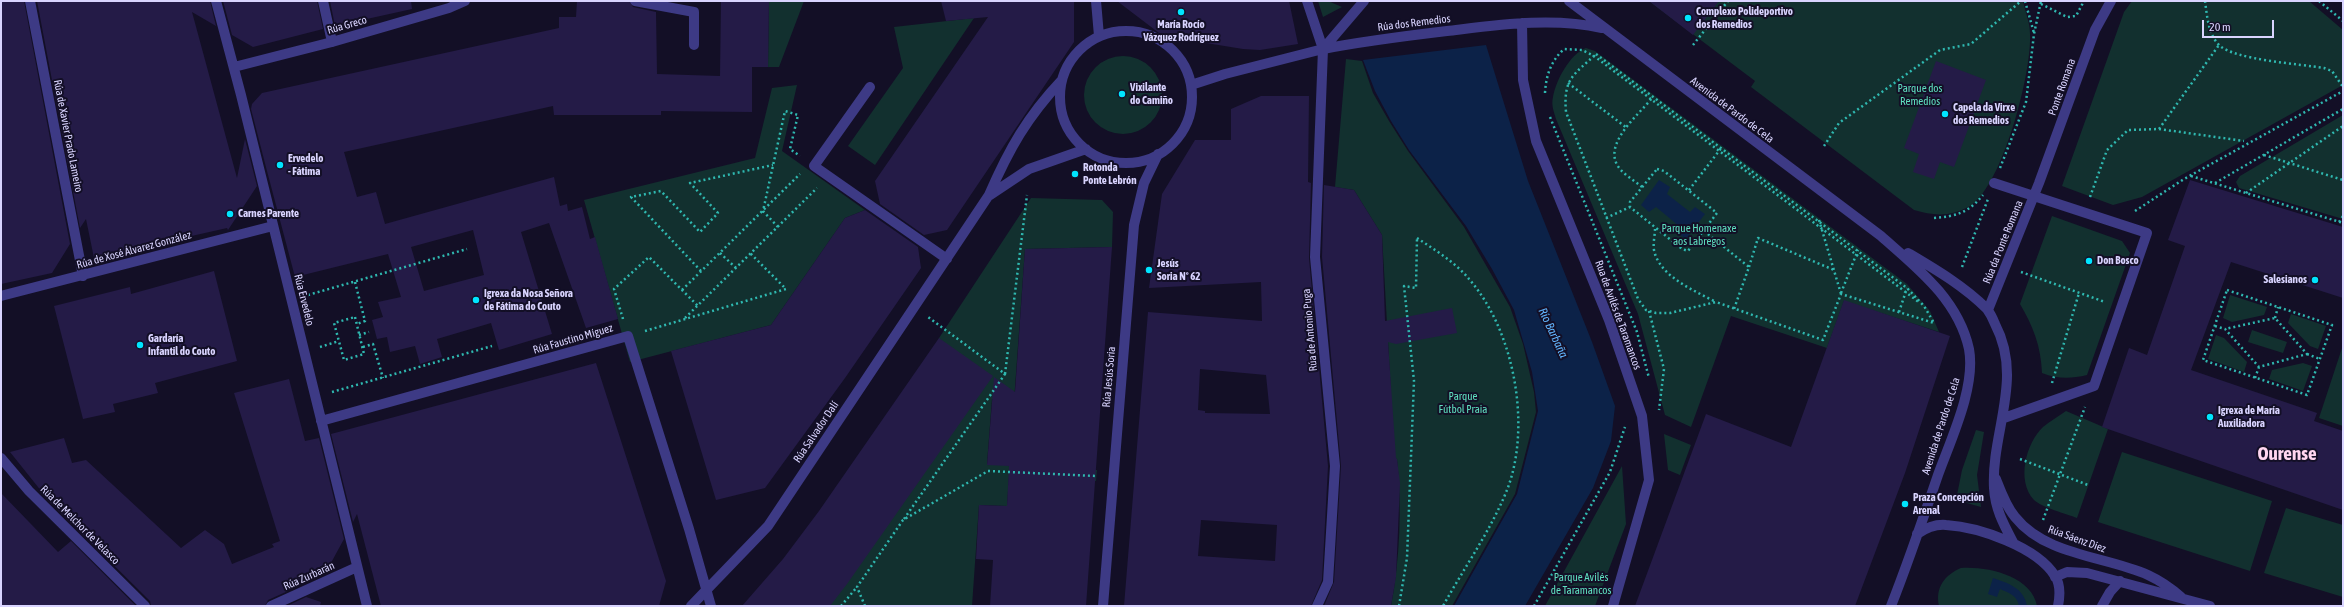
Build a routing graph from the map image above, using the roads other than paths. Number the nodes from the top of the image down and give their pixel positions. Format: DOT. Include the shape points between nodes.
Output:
graph roads {
  1 [pos="30,1"];
  2 [pos="216,1"];
  3 [pos="323,1"];
  4 [pos="465,1"];
  5 [pos="635,1"];
  6 [pos="1096,1"];
  7 [pos="1307,1"];
  8 [pos="1364,1"];
  9 [pos="1569,1"];
  10 [pos="2111,1"];
  11 [pos="1522,23"];
  12 [pos="1605,28"];
  13 [pos="1099,36"];
  14 [pos="332,42"];
  15 [pos="694,45"];
  16 [pos="1323,49"];
  17 [pos="234,67"];
  18 [pos="1062,80"];
  19 [pos="1191,85"];
  20 [pos="870,87"];
  21 [pos="1086,149"];
  22 [pos="1158,154"];
  23 [pos="2039,182"];
  24 [pos="1994,183"];
  25 [pos="989,196"];
  26 [pos="2034,197"];
  27 [pos="273,226"];
  28 [pos="1881,236"];
  29 [pos="947,259"];
  30 [pos="83,276"];
  31 [pos="1,296"];
  32 [pos="1988,310"];
  33 [pos="2004,418"];
  34 [pos="322,421"];
  35 [pos="1,458"];
  36 [pos="1994,471"];
  37 [pos="1918,534"];
  38 [pos="2014,544"];
  39 [pos="357,567"];
  40 [pos="2055,577"];
  41 [pos="2120,581"];
  42 [pos="707,591"];
  43 [pos="2181,597"];
  44 [pos="1892,605"];
  45 [pos="145,606"];
  46 [pos="271,606"];
  47 [pos="367,606"];
  48 [pos="691,606"];
  49 [pos="711,606"];
  50 [pos="1103,606"];
  51 [pos="1317,606"];
  52 [pos="1614,606"];
  53 [pos="2058,606"];
  54 [pos="2102,606"];
  55 [pos="2210,606"];
  1 -- 30 [label="street, Rúa de Xavier Prado Lameiro"];
  2 -- 17 [label="street, Rúa Ervedelo"];
  3 -- 14 [label="street"];
  4 -- 14 [label="street, Rúa Greco"];
  5 -- 15 [label="street" via="694,12"];
  6 -- 13 [label="street"];
  7 -- 16 [label="street"];
  8 -- 16 [label="street"];
  9 -- 12 [label="street, Avenida de Pardo de Cela"];
  10 -- 23 [label="street, Ponte Romana" via="2095,30"];
  11 -- 12 [label="street" via="1583,24"];
  11 -- 16 [label="street, Rúa dos Remedios" via="1359,42"];
  11 -- 52 [label="street, Rua de Avilés de Taramancos" via="1523,80 1536,141 1609,320 1642,416 1648,480"];
  12 -- 28 [label="street, Avenida de Pardo de Cela"];
  13 -- 18 [label="street" via="1078,52"];
  13 -- 19 [label="street" via="1125,31 1157,38 1173,50 1184,66"];
  14 -- 17 [label="street, Rúa Greco"];
  16 -- 19 [label="street, Rúa dos Remedios"];
  16 -- 51 [label="street, Rúa de Antonio Puga" via="1315,257 1335,466 1328,582"];
  17 -- 27 [label="street, Rúa Ervedelo"];
  18 -- 21 [label="street" via="1060,100 1064,120 1074,137"];
  18 -- 25 [label="street, Rúa Salvador Dalí" via="1041,102 1015,140"];
  19 -- 22 [label="street" via="1191,105 1185,125 1174,142"];
  20 -- 29 [label="street" via="812,165"];
  21 -- 22 [label="street" via="1102,158 1120,162 1138,161"];
  21 -- 25 [label="street, Rúa Salvador Dalí" via="1029,169"];
  22 -- 50 [label="street, Rúa Jesús Soria" via="1144,183 1134,225"];
  23 -- 26 [label="street, Rúa da Ponte Romana"];
  24 -- 26 [label="street"];
  25 -- 29 [label="street, Rúa Salvador Dalí"];
  26 -- 32 [label="street, Rúa da Ponte Romana"];
  26 -- 33 [label="street" via="2147,233 2094,386"];
  27 -- 30 [label="street, Rúa de Xosé Álvarez González"];
  27 -- 34 [label="street, Rúa Ervedelo"];
  28 -- 32 [label="street, Avenida de Pardo de Cela" via="1957,285"];
  28 -- 37 [label="street, Avenida de Pardo de Cela" via="1923,272 1943,294 1959,322 1971,364 1960,413"];
  29 -- 42 [label="street, Rúa Salvador Dalí" via="768,526"];
  30 -- 31 [label="street, Rúa de Xosé Álvarez González"];
  32 -- 33 [label="street, Avenida de Pardo de Cela" via="2000,333 2006,354 2008,380"];
  33 -- 36 [label="street, Avenida de Pardo de Cela"];
  34 -- 39 [label="street, Rúa Ervedelo"];
  34 -- 42 [label="street, Rúa Faustino Míguez" via="628,336"];
  35 -- 45 [label="street, Rúa de Melchor de Velasco" via="29,491"];
  36 -- 38 [label="street, Avenida de Pardo de Cela" via="1996,506"];
  36 -- 43 [label="street, Rúa Sáenz Díez" via="2005,502 2015,518 2040,538 2075,552 2147,574 2166,584"];
  37 -- 38 [label="street" via="1926,528 1945,525 1964,528"];
  37 -- 44 [label="street, Avenida de Pardo de Cela"];
  38 -- 40 [label="street" via="2043,563"];
  39 -- 46 [label="street, Rúa Zurbarán"];
  39 -- 47 [label="street, Rúa Ervedelo"];
  40 -- 41 [label="street, Rúa Sáenz Díez" via="2074,571"];
  40 -- 53 [label="street" via="2060,588"];
  41 -- 43 [label="street, Rúa Sáenz Díez"];
  41 -- 54 [label="street"];
  42 -- 48 [label="street, Rúa Salvador Dalí"];
  42 -- 49 [label="street, Rúa Faustino Míguez"];
  43 -- 55 [label="street, Rúa Sáenz Díez"];
}
